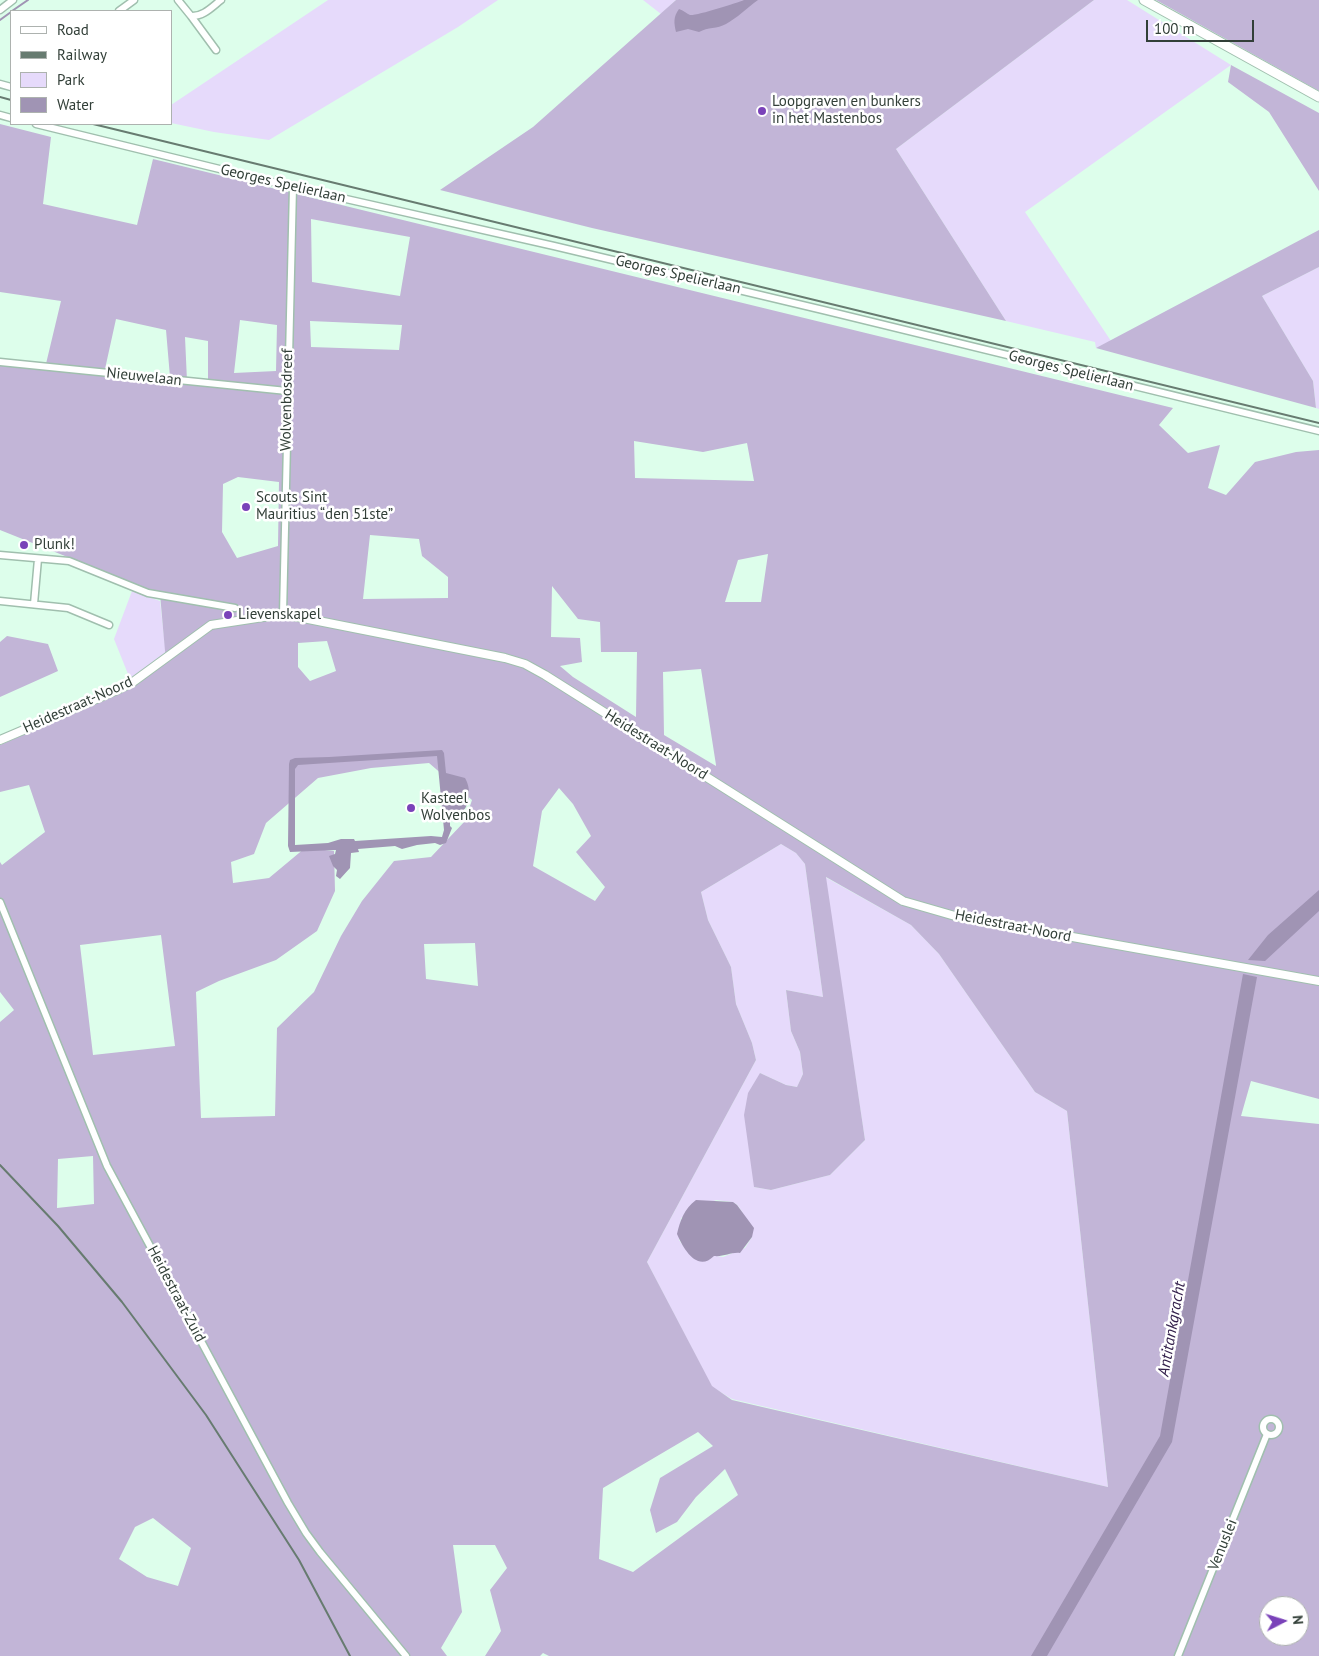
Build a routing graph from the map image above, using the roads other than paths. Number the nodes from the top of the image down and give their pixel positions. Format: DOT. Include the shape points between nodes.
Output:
graph roads {
  1 [pos="14,0"];
  2 [pos="134,0"];
  3 [pos="178,0"];
  4 [pos="221,0"];
  5 [pos="1144,0"];
  6 [pos="0,10"];
  7 [pos="120,10"];
  8 [pos="191,16"];
  9 [pos="216,50"];
  10 [pos="1319,97"];
  11 [pos="40,125"];
  12 [pos="293,186"];
  13 [pos="0,362"];
  14 [pos="287,391"];
  15 [pos="1319,431"];
  16 [pos="0,555"];
  17 [pos="38,558"];
  18 [pos="0,601"];
  19 [pos="34,604"];
  20 [pos="235,608"];
  21 [pos="283,614"];
  22 [pos="109,626"];
  23 [pos="0,740"];
  24 [pos="0,902"];
  25 [pos="1319,981"];
  26 [pos="1267,1434"];
  27 [pos="406,1656"];
  28 [pos="1178,1656"];
  1 -- 6 [label="street"];
  2 -- 7 [label="street"];
  3 -- 8 [label="street"];
  4 -- 8 [label="street" via="199,16"];
  5 -- 10 [label="main road"];
  8 -- 9 [label="street"];
  11 -- 12 [label="street, Georges Spelierlaan"];
  12 -- 14 [label="street, Wolvenbosdreef"];
  12 -- 15 [label="street, Georges Spelierlaan" via="813,307"];
  13 -- 14 [label="street, Nieuwelaan"];
  14 -- 21 [label="street, Wolvenbosdreef"];
  16 -- 17 [label="street"];
  17 -- 19 [label="street"];
  17 -- 20 [label="street" via="70,561 148,593"];
  18 -- 19 [label="street"];
  19 -- 22 [label="street" via="68,608"];
  21 -- 23 [label="street, Heidestraat-Noord" via="212,625 133,682"];
  21 -- 25 [label="street, Heidestraat-Noord" via="525,664 904,901 956,916"];
  24 -- 27 [label="street, Heidestraat-Zuid" via="108,1166 284,1495 315,1546"];
  26 -- 28 [label="street, Venuslei"];
}
